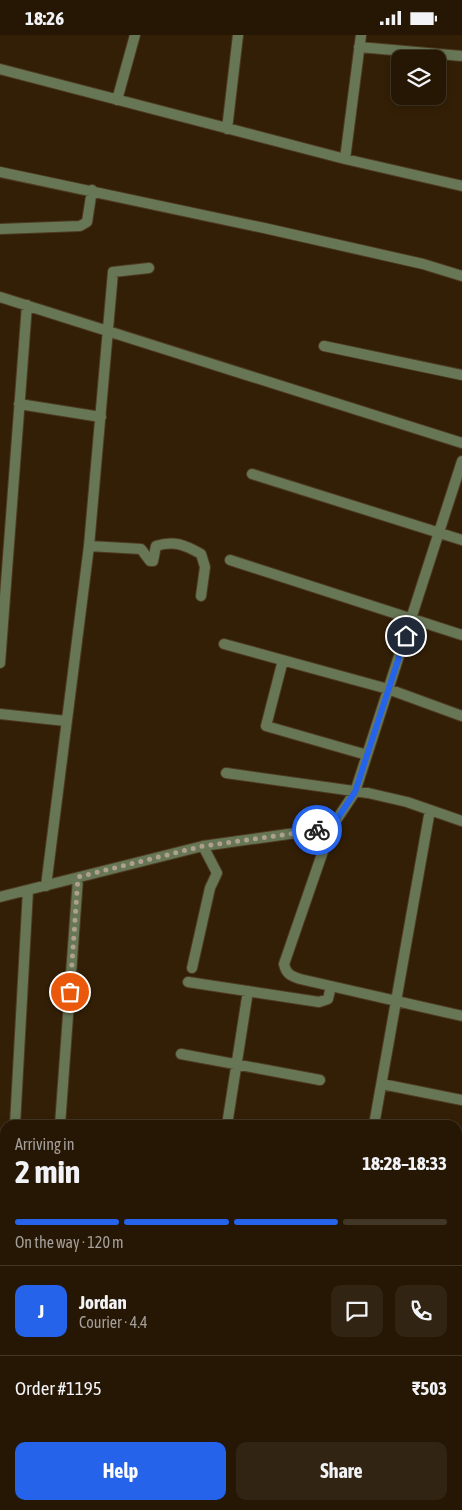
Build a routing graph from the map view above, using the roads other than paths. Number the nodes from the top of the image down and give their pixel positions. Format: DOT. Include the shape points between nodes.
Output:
graph roads {
  1 [pos="135,35"];
  2 [pos="238,35"];
  3 [pos="361,35"];
  4 [pos="359,47"];
  5 [pos="462,56"];
  6 [pos="0,69"];
  7 [pos="117,100"];
  8 [pos="227,129"];
  9 [pos="345,159"];
  10 [pos="0,172"];
  11 [pos="462,186"];
  12 [pos="92,190"];
  13 [pos="0,229"];
  14 [pos="149,268"];
  15 [pos="462,276"];
  16 [pos="0,297"];
  17 [pos="27,305"];
  18 [pos="109,331"];
  19 [pos="324,346"];
  20 [pos="462,375"];
  21 [pos="20,404"];
  22 [pos="101,417"];
  23 [pos="462,443"];
  24 [pos="462,461"];
  25 [pos="252,474"];
  26 [pos="439,533"];
  27 [pos="462,540"];
  28 [pos="89,546"];
  29 [pos="230,560"];
  30 [pos="201,596"];
  31 [pos="411,619"];
  32 [pos="462,635"];
  33 [pos="224,644"];
  34 [pos="283,659"];
  35 [pos="0,663"];
  36 [pos="388,689"];
  37 [pos="0,714"];
  38 [pos="462,716"];
  39 [pos="66,721"];
  40 [pos="367,755"];
  41 [pos="226,773"];
  42 [pos="355,792"];
  43 [pos="430,810"];
  44 [pos="462,821"];
  45 [pos="331,828"];
  46 [pos="203,846"];
  47 [pos="78,877"];
  48 [pos="46,886"];
  49 [pos="28,890"];
  50 [pos="0,897"];
  51 [pos="192,968"];
  52 [pos="188,982"];
  53 [pos="331,987"];
  54 [pos="248,991"];
  55 [pos="397,1000"];
  56 [pos="462,1009"];
  57 [pos="462,1016"];
  58 [pos="181,1054"];
  59 [pos="236,1065"];
  60 [pos="320,1080"];
  61 [pos="382,1084"];
  62 [pos="462,1100"];
  63 [pos="15,1120"];
  64 [pos="60,1120"];
  65 [pos="228,1120"];
  66 [pos="375,1120"];
  1 -- 7 [label="street"];
  2 -- 8 [label="street"];
  3 -- 4 [label="street"];
  4 -- 5 [label="street"];
  4 -- 9 [label="street"];
  6 -- 7 [label="street"];
  7 -- 8 [label="street"];
  8 -- 9 [label="street"];
  9 -- 11 [label="street"];
  10 -- 12 [label="street"];
  12 -- 13 [label="street" via="87,222 80,225"];
  12 -- 15 [label="street" via="414,262"];
  14 -- 18 [label="street" via="113,272"];
  16 -- 17 [label="street"];
  17 -- 18 [label="street"];
  17 -- 21 [label="street"];
  18 -- 22 [label="street"];
  18 -- 23 [label="street"];
  19 -- 20 [label="street"];
  21 -- 22 [label="street"];
  21 -- 35 [label="street"];
  22 -- 28 [label="street"];
  24 -- 26 [label="street"];
  25 -- 26 [label="street"];
  26 -- 27 [label="street"];
  26 -- 31 [label="street"];
  28 -- 30 [label="street" via="142,549 153,561 156,546 184,544 201,554 205,567"];
  28 -- 39 [label="street"];
  29 -- 31 [label="street"];
  31 -- 32 [label="street"];
  31 -- 36 [label="street"];
  33 -- 34 [label="street"];
  34 -- 36 [label="street"];
  34 -- 40 [label="street" via="266,726"];
  36 -- 38 [label="street"];
  36 -- 40 [label="street"];
  37 -- 39 [label="street"];
  39 -- 48 [label="street"];
  40 -- 42 [label="street"];
  41 -- 42 [label="street"];
  42 -- 43 [label="street"];
  42 -- 45 [label="street"];
  43 -- 44 [label="street"];
  43 -- 55 [label="street"];
  45 -- 46 [label="street"];
  45 -- 53 [label="street" via="284,964 291,976"];
  46 -- 47 [label="street"];
  46 -- 51 [label="street" via="217,873 210,888"];
  47 -- 48 [label="street"];
  47 -- 64 [label="street"];
  48 -- 49 [label="street"];
  49 -- 50 [label="street"];
  49 -- 63 [label="street"];
  52 -- 54 [label="street"];
  53 -- 54 [label="street" via="328,999 319,1002"];
  53 -- 55 [label="street"];
  54 -- 59 [label="street"];
  55 -- 57 [label="street"];
  55 -- 61 [label="street"];
  56 -- 57 [label="street"];
  58 -- 59 [label="street"];
  59 -- 60 [label="street"];
  59 -- 65 [label="street"];
  61 -- 62 [label="street"];
  61 -- 66 [label="street"];
}
